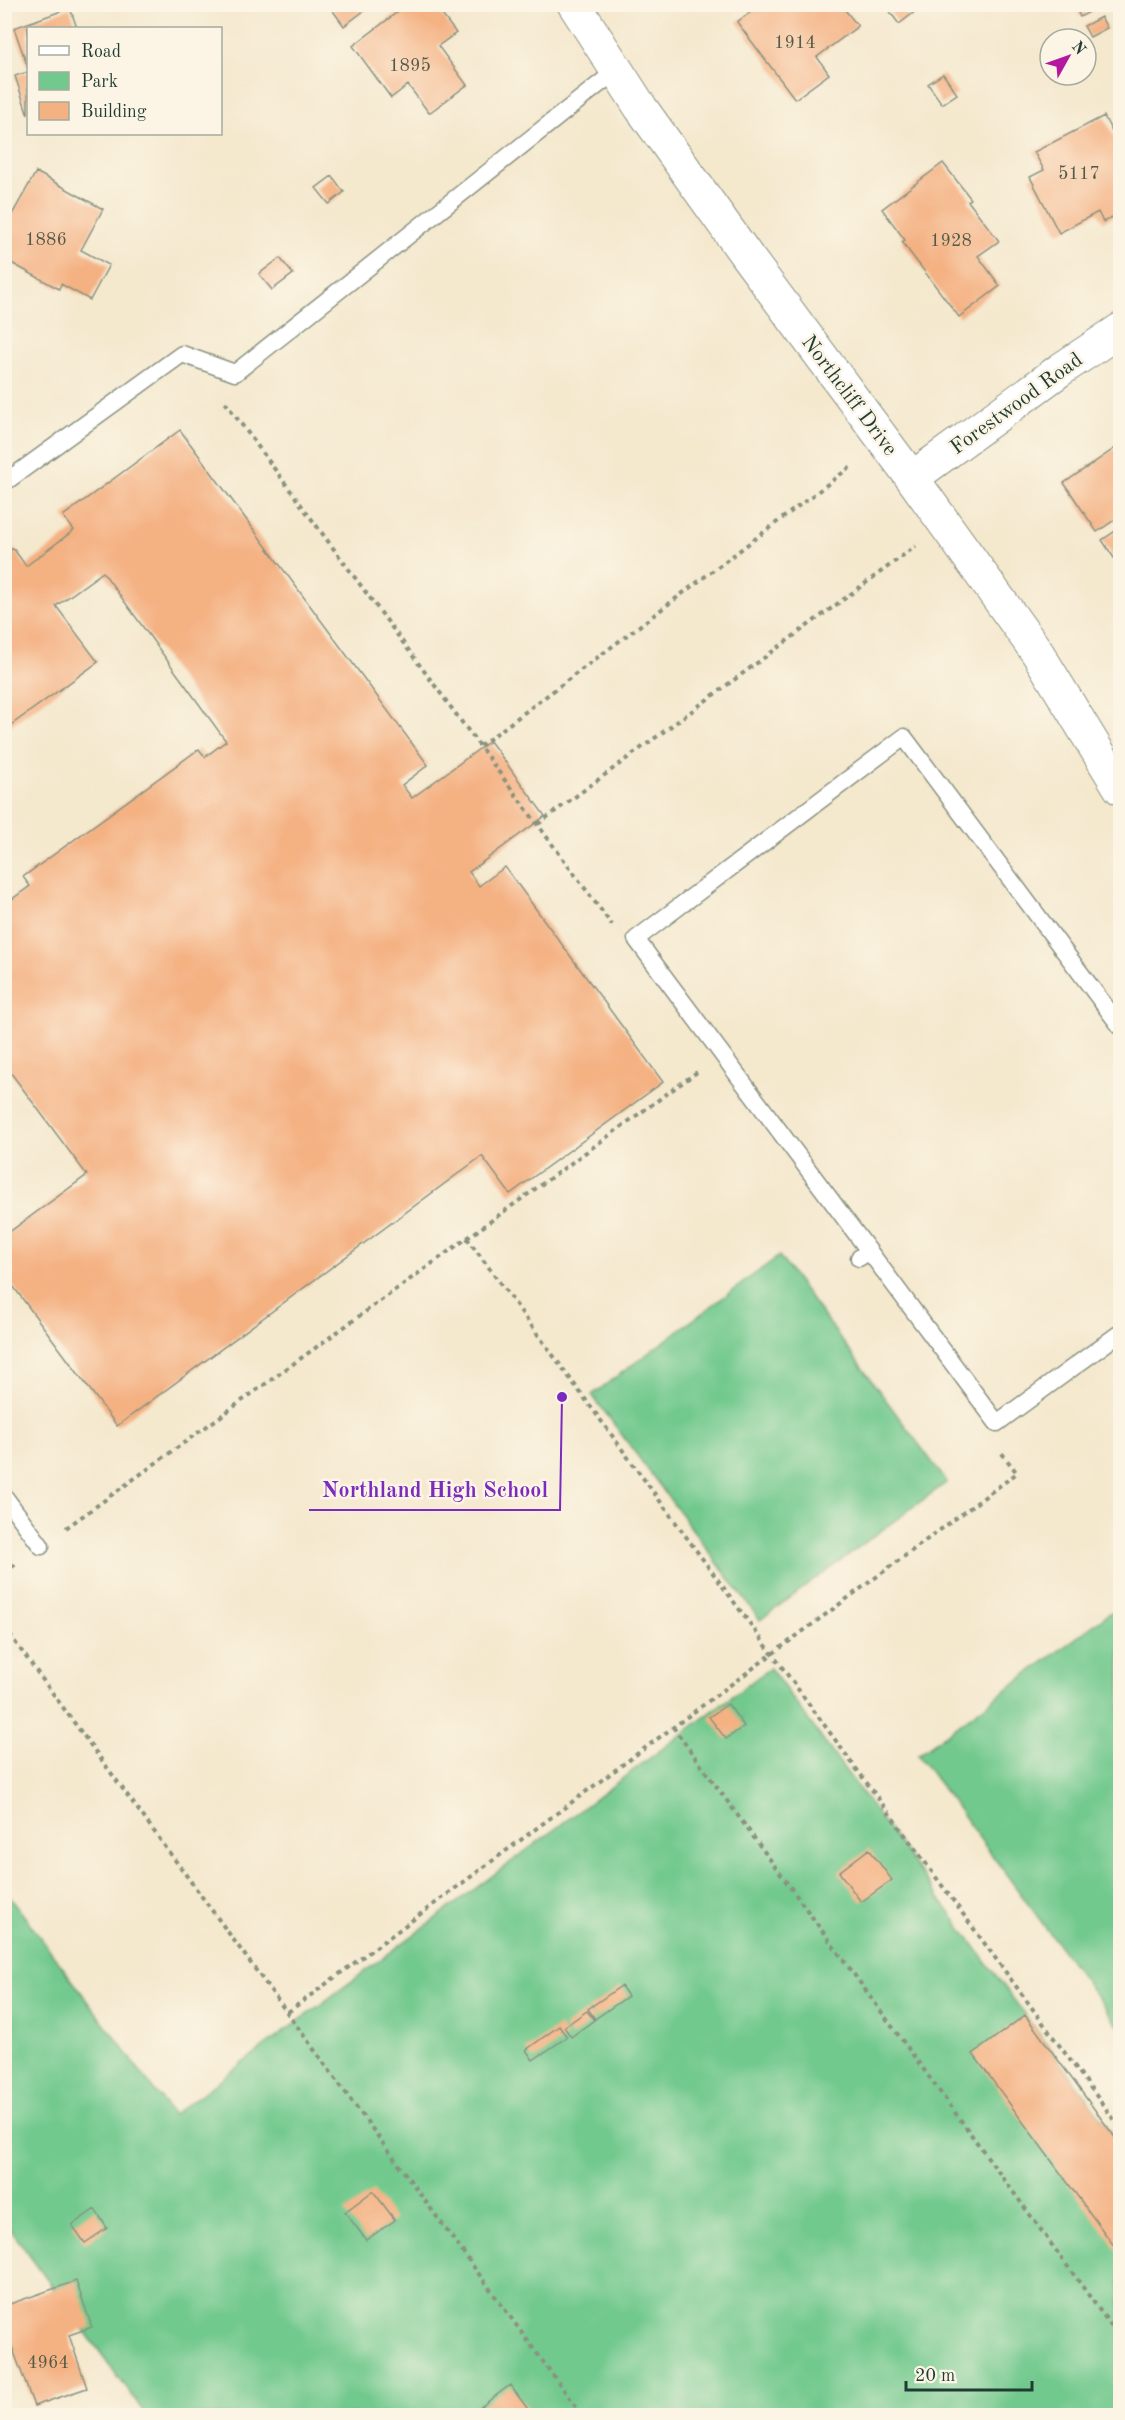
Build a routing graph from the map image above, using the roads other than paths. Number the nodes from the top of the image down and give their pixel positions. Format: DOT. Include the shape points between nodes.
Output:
graph roads {
  1 [pos="581,7"];
  2 [pos="617,70"];
  3 [pos="1120,330"];
  4 [pos="912,478"];
  5 [pos="4,483"];
  6 [pos="1120,788"];
  7 [pos="1120,1026"];
  8 [pos="1120,1333"];
  9 [pos="4,1496"];
  10 [pos="41,1546"];
  1 -- 2 [label="street, Northcliff Drive"];
  2 -- 4 [label="street, Northcliff Drive" via="746,255"];
  2 -- 5 [label="lane" via="235,374 182,354"];
  3 -- 4 [label="street, Forestwood Road"];
  4 -- 6 [label="street, Northcliff Drive" via="1037,652"];
  7 -- 8 [label="lane" via="904,737 636,939 722,1053 864,1255 997,1423"];
  9 -- 10 [label="lane"];
}
